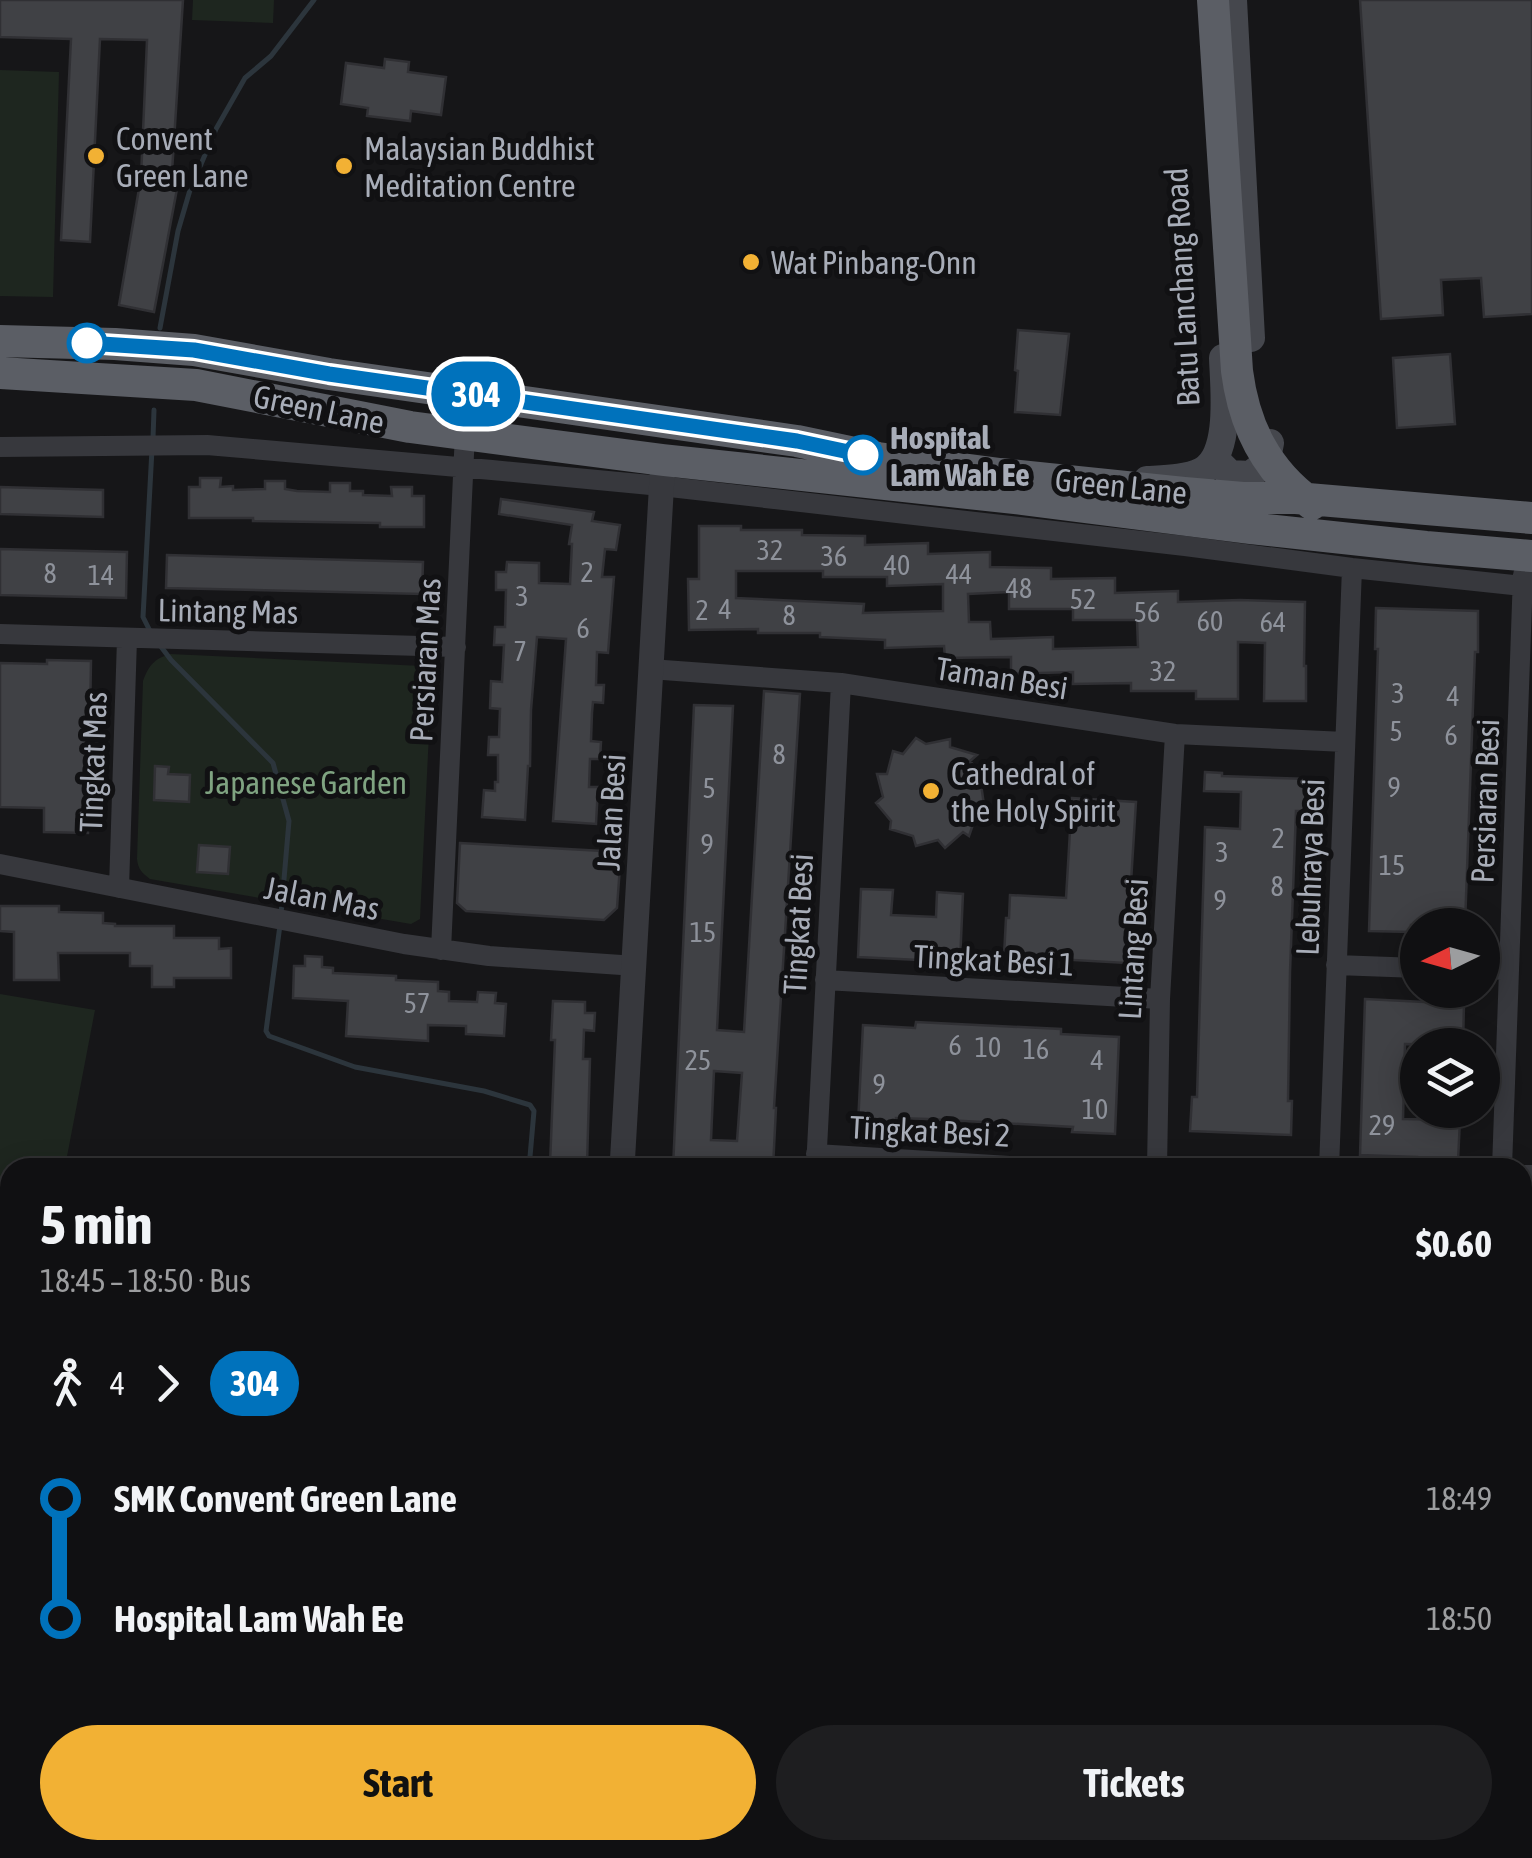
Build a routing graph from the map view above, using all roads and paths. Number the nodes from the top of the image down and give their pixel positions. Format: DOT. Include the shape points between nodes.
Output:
graph roads {
  1 [pos="1203,0"];
  2 [pos="1214,0"];
  3 [pos="1232,0"];
  4 [pos="0,342"];
  5 [pos="0,372"];
  6 [pos="409,385"];
  7 [pos="465,433"];
  8 [pos="1270,443"];
  9 [pos="0,447"];
  10 [pos="1216,460"];
  11 [pos="464,467"];
  12 [pos="662,473"];
  13 [pos="1111,484"];
  14 [pos="1334,502"];
  15 [pos="1532,518"];
  16 [pos="1528,564"];
  17 [pos="1352,568"];
  18 [pos="0,634"];
  19 [pos="127,639"];
  20 [pos="456,647"];
  21 [pos="650,669"];
  22 [pos="840,683"];
  23 [pos="1174,734"];
  24 [pos="1345,742"];
  25 [pos="1524,782"];
  26 [pos="0,864"];
  27 [pos="119,888"];
  28 [pos="441,950"];
  29 [pos="599,963"];
  30 [pos="1336,965"];
  31 [pos="636,966"];
  32 [pos="1400,967"];
  33 [pos="1500,970"];
  34 [pos="1509,970"];
  35 [pos="825,980"];
  36 [pos="1160,999"];
  37 [pos="630,1011"];
  38 [pos="623,1158"];
  39 [pos="816,1158"];
  40 [pos="1157,1158"];
  41 [pos="1328,1158"];
  42 [pos="1502,1158"];
  1 -- 10 [label="main road, Batu Lanchang Road" via="1222,320 1224,413"];
  2 -- 16 [label="highway" via="1240,401 1260,448 1299,495 1325,511"];
  3 -- 8 [label="main road, Batu Lanchang Road" via="1252,378"];
  4 -- 6 [label="highway, Green Lane" via="194,350"];
  5 -- 7 [label="highway, Green Lane" via="196,386"];
  6 -- 12 [label="highway" via="432,406 631,436 647,444"];
  6 -- 13 [label="highway, Green Lane" via="878,458"];
  7 -- 11 [label="street, Persiaran Mas"];
  7 -- 12 [label="highway, Green Lane"];
  8 -- 10 [label="main road" via="1266,463 1250,475 1230,474"];
  8 -- 14 [label="main road, Batu Lanchang Road" via="1292,472"];
  9 -- 11 [label="street" via="207,446"];
  10 -- 13 [label="main road" via="1190,476"];
  11 -- 12 [label="street"];
  11 -- 20 [label="street, Persiaran Mas"];
  12 -- 16 [label="highway, Green Lane" via="1023,499"];
  12 -- 17 [label="street"];
  12 -- 21 [label="street, Jalan Besi"];
  13 -- 14 [label="highway, Green Lane"];
  14 -- 15 [label="highway, Green Lane"];
  16 -- 17 [label="street"];
  16 -- 25 [label="street, Persiaran Besi"];
  17 -- 24 [label="street, Lebuhraya Besi"];
  18 -- 19 [label="street, Lintang Mas"];
  19 -- 20 [label="street, Lintang Mas"];
  19 -- 27 [label="street, Tingkat Mas"];
  20 -- 28 [label="street, Persiaran Mas"];
  21 -- 22 [label="street, Taman Besi"];
  21 -- 31 [label="street, Jalan Besi"];
  22 -- 23 [label="street, Taman Besi"];
  22 -- 35 [label="street, Tingkat Besi"];
  23 -- 24 [label="street, Taman Besi"];
  23 -- 36 [label="street, Lintang Besi"];
  24 -- 30 [label="street, Lebuhraya Besi"];
  25 -- 34 [label="street, Persiaran Besi"];
  26 -- 27 [label="street, Jalan Mas"];
  27 -- 28 [label="street, Jalan Mas"];
  28 -- 29 [label="street, Jalan Mas"];
  29 -- 31 [label="street, Jalan Mas"];
  29 -- 37 [label="street" via="615,977"];
  30 -- 32 [label="street"];
  30 -- 41 [label="street, Lebuhraya Besi"];
  31 -- 37 [label="street, Jalan Besi"];
  33 -- 34 [label="street"];
  34 -- 42 [label="street, Persiaran Besi"];
  35 -- 36 [label="street, Tingkat Besi 1"];
  35 -- 39 [label="street, Tingkat Besi"];
  36 -- 40 [label="street, Lintang Besi"];
  37 -- 38 [label="street, Jalan Besi"];
}
